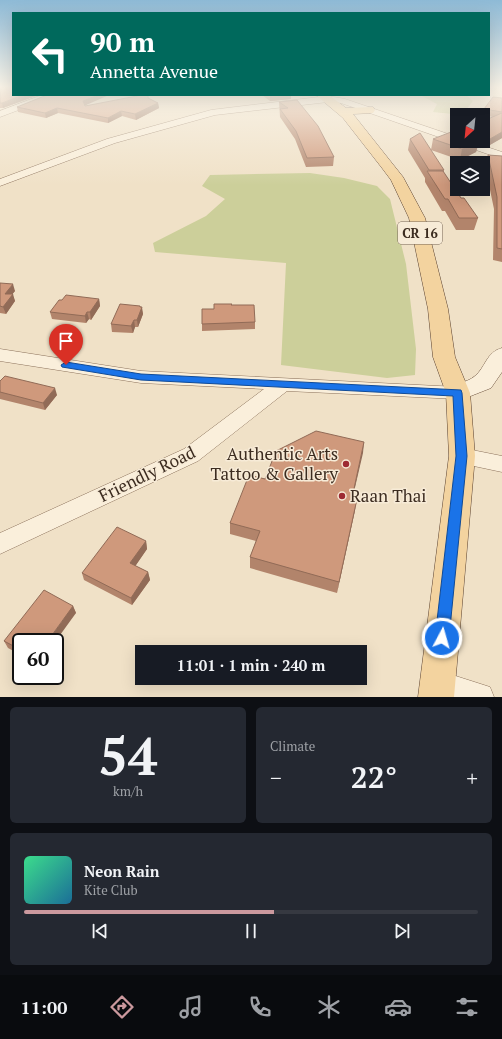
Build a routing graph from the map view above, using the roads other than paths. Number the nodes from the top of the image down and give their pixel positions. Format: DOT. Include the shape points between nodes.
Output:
graph roads {
  1 [pos="187,120"];
  2 [pos="349,120"];
  3 [pos="396,120"];
  4 [pos="450,138"];
  5 [pos="479,148"];
  6 [pos="502,156"];
  7 [pos="0,183"];
  8 [pos="0,355"];
  9 [pos="502,355"];
  10 [pos="282,385"];
  11 [pos="458,393"];
  12 [pos="462,456"];
  13 [pos="502,464"];
  14 [pos="0,544"];
  15 [pos="437,691"];
  16 [pos="480,697"];
  1 -- 7 [label="street" via="111,141"];
  2 -- 11 [label="main road, CR 16" via="398,180 417,218 438,309 444,357"];
  3 -- 4 [label="street"];
  5 -- 6 [label="street"];
  8 -- 10 [label="street" via="141,377"];
  9 -- 11 [label="street" via="483,382"];
  10 -- 11 [label="street"];
  10 -- 14 [label="street, Friendly Road" via="191,455"];
  11 -- 12 [label="main road, CR 16"];
  12 -- 13 [label="street"];
  12 -- 15 [label="main road, CR 16"];
  15 -- 16 [label="street"];
}
